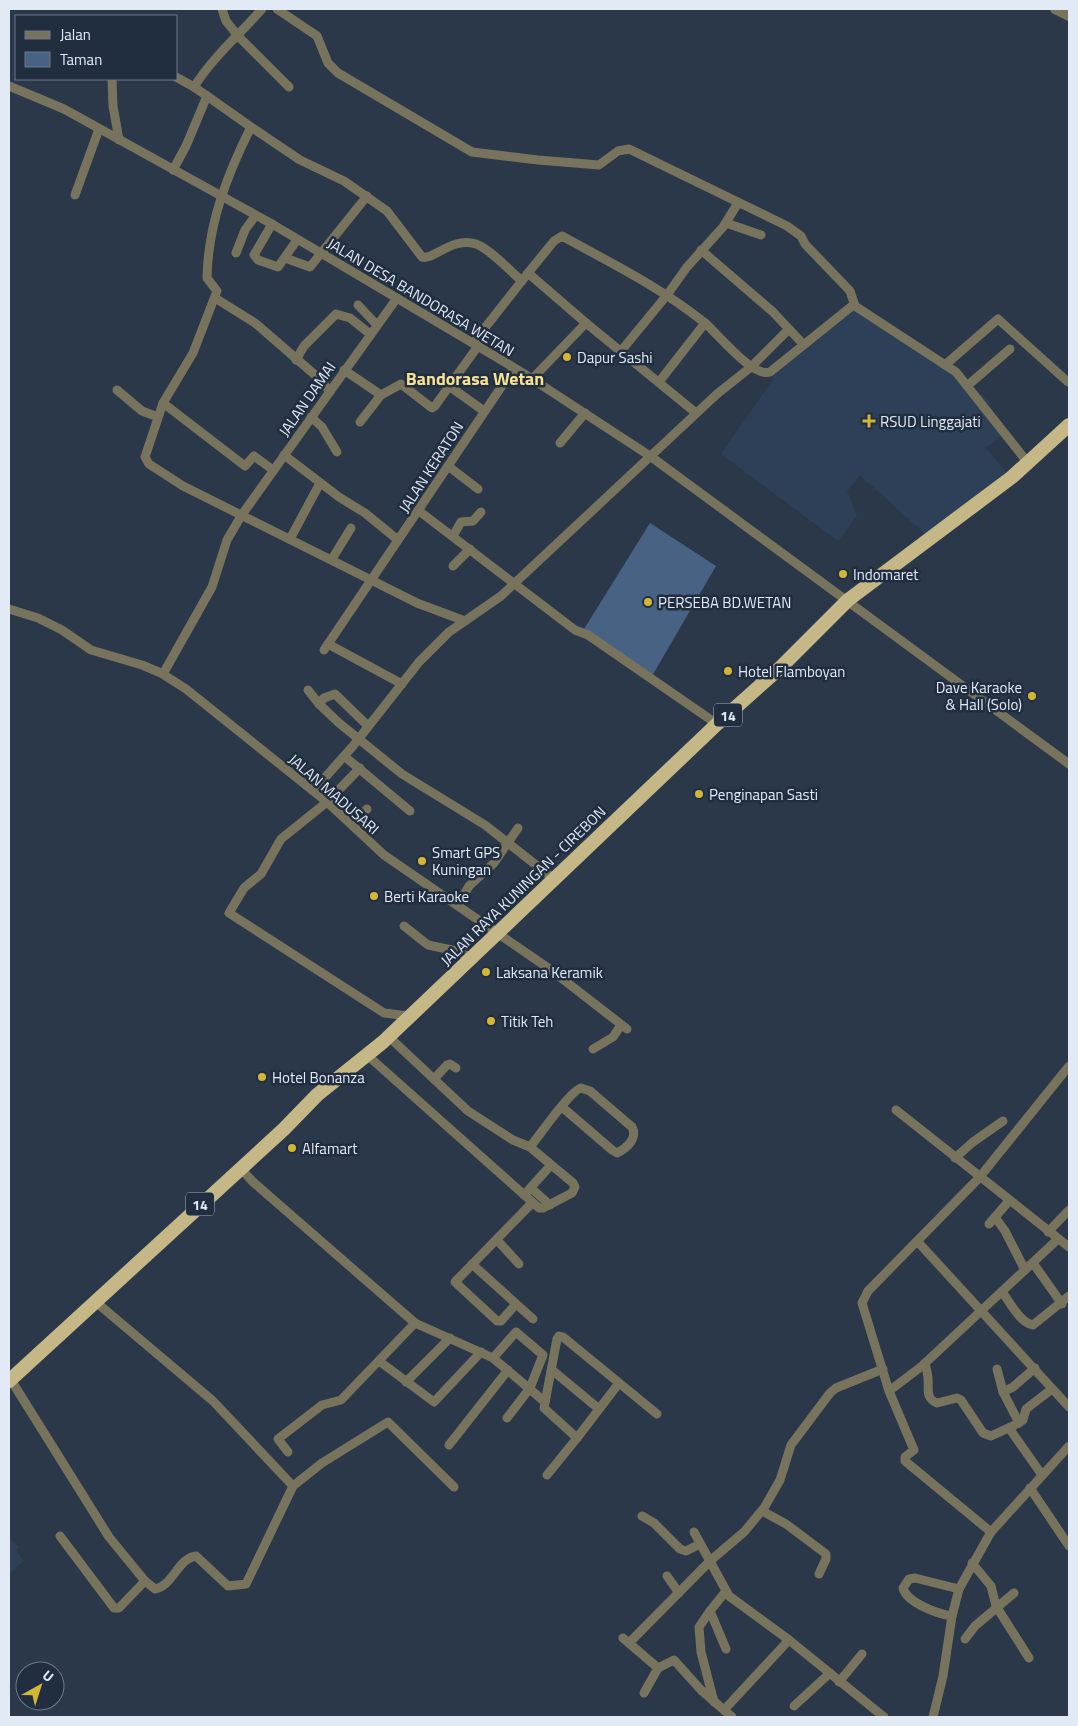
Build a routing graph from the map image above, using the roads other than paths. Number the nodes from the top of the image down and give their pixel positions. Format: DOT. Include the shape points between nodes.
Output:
graph roads {
  1 [pos="222,9"];
  2 [pos="262,9"];
  3 [pos="277,9"];
  4 [pos="1055,9"];
  5 [pos="1069,16"];
  6 [pos="238,36"];
  7 [pos="178,78"];
  8 [pos="112,80"];
  9 [pos="9,86"];
  10 [pos="194,87"];
  11 [pos="289,87"];
  12 [pos="206,96"];
  13 [pos="251,127"];
  14 [pos="99,129"];
  15 [pos="119,140"];
  16 [pos="172,170"];
  17 [pos="75,195"];
  18 [pos="367,196"];
  19 [pos="220,197"];
  20 [pos="738,203"];
  21 [pos="255,216"];
  22 [pos="726,223"];
  23 [pos="272,224"];
  24 [pos="760,235"];
  25 [pos="297,240"];
  26 [pos="701,250"];
  27 [pos="236,253"];
  28 [pos="321,253"];
  29 [pos="285,258"];
  30 [pos="528,273"];
  31 [pos="522,281"];
  32 [pos="667,295"];
  33 [pos="215,298"];
  34 [pos="397,298"];
  35 [pos="358,305"];
  36 [pos="855,306"];
  37 [pos="586,323"];
  38 [pos="705,323"];
  39 [pos="377,325"];
  40 [pos="789,330"];
  41 [pos="370,334"];
  42 [pos="475,344"];
  43 [pos="803,344"];
  44 [pos="1010,349"];
  45 [pos="621,351"];
  46 [pos="296,360"];
  47 [pos="945,365"];
  48 [pos="751,367"];
  49 [pos="514,368"];
  50 [pos="344,370"];
  51 [pos="532,379"];
  52 [pos="659,382"];
  53 [pos="1068,382"];
  54 [pos="449,386"];
  55 [pos="967,386"];
  56 [pos="117,390"];
  57 [pos="330,391"];
  58 [pos="381,395"];
  59 [pos="163,403"];
  60 [pos="484,411"];
  61 [pos="585,413"];
  62 [pos="696,413"];
  63 [pos="158,416"];
  64 [pos="311,417"];
  65 [pos="360,422"];
  66 [pos="1069,425"];
  67 [pos="560,443"];
  68 [pos="337,452"];
  69 [pos="284,455"];
  70 [pos="650,456"];
  71 [pos="1028,463"];
  72 [pos="448,466"];
  73 [pos="273,470"];
  74 [pos="320,482"];
  75 [pos="478,489"];
  76 [pos="419,512"];
  77 [pos="481,512"];
  78 [pos="241,516"];
  79 [pos="351,528"];
  80 [pos="453,536"];
  81 [pos="290,539"];
  82 [pos="398,540"];
  83 [pos="470,549"];
  84 [pos="332,559"];
  85 [pos="453,566"];
  86 [pos="370,580"];
  87 [pos="514,584"];
  88 [pos="848,600"];
  89 [pos="9,609"];
  90 [pos="465,621"];
  91 [pos="163,674"];
  92 [pos="402,684"];
  93 [pos="308,690"];
  94 [pos="319,704"];
  95 [pos="717,724"];
  96 [pos="368,726"];
  97 [pos="358,739"];
  98 [pos="344,756"];
  99 [pos="1069,764"];
  100 [pos="360,768"];
  101 [pos="313,791"];
  102 [pos="327,802"];
  103 [pos="367,809"];
  104 [pos="410,811"];
  105 [pos="351,824"];
  106 [pos="518,828"];
  107 [pos="507,844"];
  108 [pos="554,879"];
  109 [pos="458,905"];
  110 [pos="404,926"];
  111 [pos="498,933"];
  112 [pos="472,958"];
  113 [pos="398,1026"];
  114 [pos="593,1049"];
  115 [pos="367,1055"];
  116 [pos="1069,1066"];
  117 [pos="456,1068"];
  118 [pos="434,1079"];
  119 [pos="562,1107"];
  120 [pos="896,1110"];
  121 [pos="1003,1121"];
  122 [pos="530,1147"];
  123 [pos="955,1158"];
  124 [pos="552,1165"];
  125 [pos="240,1168"];
  126 [pos="979,1178"];
  127 [pos="531,1188"];
  128 [pos="524,1195"];
  129 [pos="1009,1201"];
  130 [pos="532,1203"];
  131 [pos="550,1204"];
  132 [pos="1069,1210"];
  133 [pos="1048,1232"];
  134 [pos="1058,1239"];
  135 [pos="497,1240"];
  136 [pos="918,1242"];
  137 [pos="1069,1247"];
  138 [pos="1033,1263"];
  139 [pos="472,1264"];
  140 [pos="519,1264"];
  141 [pos="1025,1270"];
  142 [pos="1002,1292"];
  143 [pos="1069,1296"];
  144 [pos="97,1303"];
  145 [pos="516,1304"];
  146 [pos="1062,1304"];
  147 [pos="982,1311"];
  148 [pos="532,1319"];
  149 [pos="415,1322"];
  150 [pos="450,1338"];
  151 [pos="481,1352"];
  152 [pos="494,1358"];
  153 [pos="379,1361"];
  154 [pos="925,1363"];
  155 [pos="1035,1368"];
  156 [pos="883,1369"];
  157 [pos="997,1369"];
  158 [pos="508,1370"];
  159 [pos="552,1370"];
  160 [pos="10,1381"];
  161 [pos="406,1382"];
  162 [pos="619,1383"];
  163 [pos="530,1388"];
  164 [pos="1052,1389"];
  165 [pos="889,1391"];
  166 [pos="1002,1392"];
  167 [pos="545,1402"];
  168 [pos="1069,1407"];
  169 [pos="600,1408"];
  170 [pos="657,1414"];
  171 [pos="507,1418"];
  172 [pos="1019,1424"];
  173 [pos="1009,1428"];
  174 [pos="577,1438"];
  175 [pos="449,1445"];
  176 [pos="1069,1446"];
  177 [pos="288,1452"];
  178 [pos="546,1474"];
  179 [pos="1042,1475"];
  180 [pos="293,1486"];
  181 [pos="454,1487"];
  182 [pos="1030,1488"];
  183 [pos="762,1511"];
  184 [pos="642,1516"];
  185 [pos="694,1532"];
  186 [pos="991,1532"];
  187 [pos="60,1536"];
  188 [pos="700,1544"];
  189 [pos="1069,1546"];
  190 [pos="710,1562"];
  191 [pos="972,1563"];
  192 [pos="819,1574"];
  193 [pos="667,1576"];
  194 [pos="145,1581"];
  195 [pos="959,1589"];
  196 [pos="726,1591"];
  197 [pos="678,1593"];
  198 [pos="1014,1593"];
  199 [pos="996,1606"];
  200 [pos="710,1611"];
  201 [pos="952,1616"];
  202 [pos="965,1639"];
  203 [pos="789,1640"];
  204 [pos="726,1649"];
  205 [pos="862,1654"];
  206 [pos="1029,1658"];
  207 [pos="658,1668"];
  208 [pos="830,1673"];
  209 [pos="839,1682"];
  210 [pos="644,1693"];
  211 [pos="714,1702"];
  212 [pos="794,1706"];
  213 [pos="724,1710"];
  214 [pos="732,1717"];
  215 [pos="884,1717"];
  216 [pos="933,1717"];
  1 -- 6 [label="street" via="226,21"];
  2 -- 6 [label="street"];
  3 -- 20 [label="street" via="317,36 328,64 338,73 464,149 599,165 618,151 629,149"];
  4 -- 5 [label="street"];
  6 -- 10 [label="street" via="215,58"];
  6 -- 11 [label="street"];
  7 -- 10 [label="street"];
  8 -- 15 [label="street" via="112,106"];
  9 -- 14 [label="street, JALAN DESA BANDORASA WETAN"];
  10 -- 12 [label="street"];
  12 -- 13 [label="street"];
  12 -- 16 [label="street" via="186,146"];
  13 -- 18 [label="street" via="300,160"];
  13 -- 19 [label="street"];
  14 -- 15 [label="street, JALAN DESA BANDORASA WETAN"];
  14 -- 17 [label="street"];
  15 -- 16 [label="street, JALAN DESA BANDORASA WETAN"];
  16 -- 19 [label="street, JALAN DESA BANDORASA WETAN"];
  18 -- 28 [label="street"];
  18 -- 31 [label="street" via="387,211 422,257 460,242 476,244"];
  19 -- 21 [label="street, JALAN DESA BANDORASA WETAN"];
  19 -- 33 [label="street" via="212,229 207,275 217,289"];
  20 -- 22 [label="street"];
  20 -- 36 [label="street" via="796,232 850,291"];
  21 -- 23 [label="street, JALAN DESA BANDORASA WETAN"];
  21 -- 27 [label="street" via="245,230"];
  22 -- 24 [label="street"];
  22 -- 26 [label="street"];
  23 -- 25 [label="street, JALAN DESA BANDORASA WETAN"];
  23 -- 29 [label="street" via="255,258 275,267"];
  25 -- 28 [label="street, JALAN DESA BANDORASA WETAN"];
  25 -- 29 [label="street"];
  26 -- 32 [label="street"];
  26 -- 40 [label="street" via="773,312"];
  28 -- 29 [label="street" via="310,267"];
  28 -- 34 [label="street, JALAN DESA BANDORASA WETAN"];
  30 -- 31 [label="street"];
  30 -- 32 [label="street" via="554,241 562,236"];
  30 -- 37 [label="street"];
  31 -- 42 [label="street"];
  32 -- 38 [label="street"];
  32 -- 45 [label="street"];
  33 -- 46 [label="street" via="255,323"];
  33 -- 59 [label="street" via="193,353"];
  34 -- 39 [label="street, JALAN DAMAI"];
  34 -- 42 [label="street, JALAN DESA BANDORASA WETAN"];
  35 -- 39 [label="street"];
  36 -- 43 [label="street"];
  36 -- 47 [label="street"];
  37 -- 45 [label="street"];
  37 -- 51 [label="street"];
  38 -- 48 [label="street"];
  38 -- 52 [label="street"];
  39 -- 41 [label="street, JALAN DAMAI"];
  40 -- 43 [label="street"];
  40 -- 48 [label="street"];
  41 -- 46 [label="street" via="350,318 336,314 304,346"];
  41 -- 50 [label="street, JALAN DAMAI"];
  42 -- 49 [label="street, JALAN DESA BANDORASA WETAN"];
  42 -- 54 [label="street"];
  43 -- 48 [label="street" via="770,372 761,373"];
  44 -- 55 [label="street"];
  45 -- 52 [label="street"];
  46 -- 57 [label="street"];
  47 -- 53 [label="street" via="998,319"];
  47 -- 55 [label="street" via="956,372"];
  48 -- 62 [label="street"];
  49 -- 51 [label="street, JALAN DESA BANDORASA WETAN"];
  49 -- 60 [label="street, JALAN KERATON"];
  50 -- 57 [label="street, JALAN DAMAI"];
  50 -- 58 [label="street"];
  51 -- 61 [label="street, JALAN DESA BANDORASA WETAN"];
  52 -- 62 [label="street"];
  54 -- 58 [label="street" via="432,408 401,384"];
  54 -- 60 [label="street"];
  55 -- 71 [label="street"];
  56 -- 63 [label="street" via="142,411"];
  57 -- 64 [label="street, JALAN DAMAI"];
  58 -- 65 [label="street"];
  59 -- 63 [label="street"];
  59 -- 73 [label="street" via="245,466 254,456"];
  60 -- 72 [label="street, JALAN KERATON"];
  61 -- 67 [label="street"];
  61 -- 70 [label="street, JALAN DESA BANDORASA WETAN"];
  62 -- 70 [label="street"];
  63 -- 78 [label="street" via="146,451 146,462 183,486"];
  64 -- 68 [label="street" via="322,427"];
  64 -- 69 [label="street, JALAN DAMAI"];
  66 -- 71 [label="highway, JALAN RAYA KUNINGAN - CIREBON / 14"];
  69 -- 73 [label="street, JALAN DAMAI"];
  69 -- 74 [label="street"];
  70 -- 87 [label="street"];
  70 -- 88 [label="street, JALAN DESA BANDORASA WETAN"];
  71 -- 88 [label="highway, JALAN RAYA KUNINGAN - CIREBON / 14"];
  72 -- 75 [label="street"];
  72 -- 76 [label="street, JALAN KERATON"];
  73 -- 78 [label="street, JALAN DAMAI"];
  74 -- 81 [label="street"];
  74 -- 82 [label="street"];
  76 -- 80 [label="street"];
  76 -- 82 [label="street, JALAN KERATON"];
  77 -- 80 [label="street" via="473,522 461,522"];
  78 -- 81 [label="street"];
  78 -- 91 [label="street, JALAN DAMAI" via="227,540 212,587"];
  79 -- 84 [label="street"];
  80 -- 83 [label="street"];
  81 -- 84 [label="street"];
  82 -- 86 [label="street, JALAN KERATON"];
  83 -- 85 [label="street"];
  83 -- 87 [label="street"];
  84 -- 86 [label="street"];
  86 -- 90 [label="street" via="418,604"];
  86 -- 92 [label="street, JALAN KERATON" via="326,647"];
  87 -- 90 [label="street"];
  87 -- 95 [label="street" via="575,630 588,635"];
  88 -- 95 [label="highway, JALAN RAYA KUNINGAN - CIREBON / 14" via="781,667"];
  88 -- 99 [label="street, JALAN DESA BANDORASA WETAN"];
  89 -- 91 [label="street, JALAN MADUSARI" via="38,618 99,653"];
  90 -- 92 [label="street" via="419,662"];
  91 -- 101 [label="street, JALAN MADUSARI" via="229,722"];
  92 -- 96 [label="street"];
  93 -- 94 [label="street"];
  94 -- 96 [label="street" via="335,694"];
  94 -- 97 [label="street"];
  95 -- 108 [label="highway, JALAN RAYA KUNINGAN - CIREBON / 14"];
  96 -- 97 [label="street"];
  97 -- 98 [label="street"];
  97 -- 107 [label="street" via="402,774 484,825"];
  98 -- 100 [label="street"];
  98 -- 101 [label="street"];
  100 -- 102 [label="street"];
  100 -- 104 [label="street"];
  101 -- 102 [label="street, JALAN MADUSARI"];
  102 -- 105 [label="street, JALAN MADUSARI"];
  102 -- 113 [label="street" via="281,839 262,874 244,888 229,913 384,1013"];
  103 -- 105 [label="street"];
  105 -- 109 [label="street, JALAN MADUSARI" via="384,855"];
  106 -- 107 [label="street"];
  107 -- 108 [label="street"];
  107 -- 109 [label="street" via="494,863 469,886"];
  108 -- 111 [label="highway, JALAN RAYA KUNINGAN - CIREBON / 14"];
  109 -- 111 [label="street, JALAN MADUSARI"];
  110 -- 112 [label="street" via="428,946"];
  111 -- 112 [label="highway, JALAN RAYA KUNINGAN - CIREBON / 14"];
  111 -- 114 [label="street, JALAN MADUSARI" via="624,1027"];
  112 -- 113 [label="highway, JALAN RAYA KUNINGAN - CIREBON / 14"];
  113 -- 115 [label="highway, JALAN RAYA KUNINGAN - CIREBON / 14"];
  113 -- 118 [label="street"];
  115 -- 125 [label="highway, JALAN RAYA KUNINGAN - CIREBON / 14" via="317,1096"];
  115 -- 128 [label="street"];
  116 -- 126 [label="street"];
  117 -- 118 [label="street" via="447,1065"];
  118 -- 122 [label="street" via="468,1111"];
  119 -- 119 [label="street" via="578,1088 590,1091 632,1127 634,1138 617,1153"];
  119 -- 122 [label="street"];
  120 -- 123 [label="street"];
  121 -- 123 [label="street"];
  122 -- 124 [label="street"];
  123 -- 126 [label="street"];
  124 -- 127 [label="street"];
  124 -- 131 [label="street" via="575,1187 572,1193"];
  125 -- 144 [label="highway, JALAN RAYA KUNINGAN - CIREBON / 14"];
  125 -- 149 [label="street"];
  126 -- 129 [label="street"];
  126 -- 136 [label="street"];
  127 -- 128 [label="street"];
  127 -- 131 [label="street"];
  128 -- 130 [label="street"];
  129 -- 133 [label="street"];
  129 -- 141 [label="street" via="992,1220 1005,1231"];
  130 -- 131 [label="street" via="543,1208"];
  130 -- 135 [label="street"];
  132 -- 133 [label="street"];
  133 -- 134 [label="street"];
  134 -- 137 [label="street"];
  134 -- 138 [label="street"];
  135 -- 139 [label="street"];
  135 -- 140 [label="street"];
  136 -- 147 [label="street"];
  136 -- 156 [label="street" via="868,1292 862,1303"];
  138 -- 141 [label="street"];
  138 -- 146 [label="street"];
  139 -- 145 [label="street"];
  139 -- 145 [label="street" via="456,1279 457,1285 497,1321 501,1321"];
  141 -- 142 [label="street"];
  142 -- 146 [label="street" via="1028,1324 1033,1325"];
  142 -- 147 [label="street"];
  143 -- 146 [label="street"];
  144 -- 160 [label="highway, JALAN RAYA KUNINGAN - CIREBON / 14"];
  144 -- 180 [label="street" via="213,1401"];
  145 -- 148 [label="street"];
  147 -- 154 [label="street"];
  147 -- 155 [label="street"];
  149 -- 150 [label="street"];
  149 -- 153 [label="street"];
  150 -- 151 [label="street"];
  150 -- 161 [label="street"];
  151 -- 152 [label="street"];
  151 -- 161 [label="street" via="434,1402"];
  152 -- 158 [label="street"];
  152 -- 163 [label="street" via="516,1332 540,1351 543,1355"];
  153 -- 161 [label="street"];
  153 -- 177 [label="street" via="341,1400 322,1405 278,1439"];
  154 -- 165 [label="street"];
  154 -- 173 [label="street" via="929,1380 927,1391 934,1402 961,1400 983,1433 991,1436"];
  155 -- 164 [label="street"];
  155 -- 166 [label="street" via="1013,1388"];
  156 -- 165 [label="street"];
  156 -- 183 [label="street" via="830,1392 791,1446 780,1480"];
  157 -- 166 [label="street"];
  158 -- 163 [label="street"];
  158 -- 175 [label="street"];
  159 -- 162 [label="street" via="557,1339 563,1336"];
  159 -- 167 [label="street"];
  159 -- 169 [label="street"];
  160 -- 194 [label="street" via="109,1537"];
  162 -- 169 [label="street"];
  162 -- 170 [label="street"];
  163 -- 167 [label="street"];
  163 -- 171 [label="street"];
  164 -- 168 [label="street"];
  164 -- 172 [label="street" via="1026,1408"];
  165 -- 186 [label="street" via="914,1450 905,1457 905,1462"];
  166 -- 172 [label="street"];
  167 -- 174 [label="street" via="546,1411"];
  169 -- 174 [label="street"];
  172 -- 173 [label="street"];
  173 -- 179 [label="street"];
  174 -- 178 [label="street"];
  176 -- 179 [label="street"];
  179 -- 182 [label="street"];
  180 -- 181 [label="street" via="322,1463 389,1421"];
  180 -- 194 [label="street" via="246,1584 228,1586 196,1556 192,1556 160,1588 155,1589"];
  182 -- 186 [label="street"];
  182 -- 189 [label="street"];
  183 -- 190 [label="street"];
  183 -- 192 [label="street" via="786,1524 826,1554"];
  184 -- 188 [label="street" via="654,1523 680,1549"];
  185 -- 188 [label="street"];
  186 -- 191 [label="street"];
  187 -- 194 [label="street" via="114,1608 119,1608"];
  188 -- 190 [label="street"];
  190 -- 196 [label="street"];
  190 -- 197 [label="street"];
  191 -- 195 [label="street"];
  191 -- 199 [label="street" via="991,1586"];
  193 -- 197 [label="street"];
  195 -- 201 [label="street"];
  195 -- 201 [label="street" via="915,1578 903,1588 912,1599"];
  196 -- 200 [label="street"];
  196 -- 203 [label="street"];
  197 -- 207 [label="street" via="626,1640"];
  198 -- 199 [label="street"];
  199 -- 202 [label="street"];
  199 -- 206 [label="street"];
  200 -- 204 [label="street"];
  200 -- 211 [label="street" via="699,1627 701,1652"];
  201 -- 216 [label="street"];
  203 -- 208 [label="street"];
  203 -- 213 [label="street"];
  205 -- 209 [label="street"];
  207 -- 210 [label="street"];
  207 -- 211 [label="street" via="674,1660"];
  208 -- 209 [label="street"];
  208 -- 212 [label="street"];
  209 -- 215 [label="street"];
  211 -- 213 [label="street"];
  213 -- 214 [label="street"];
}
